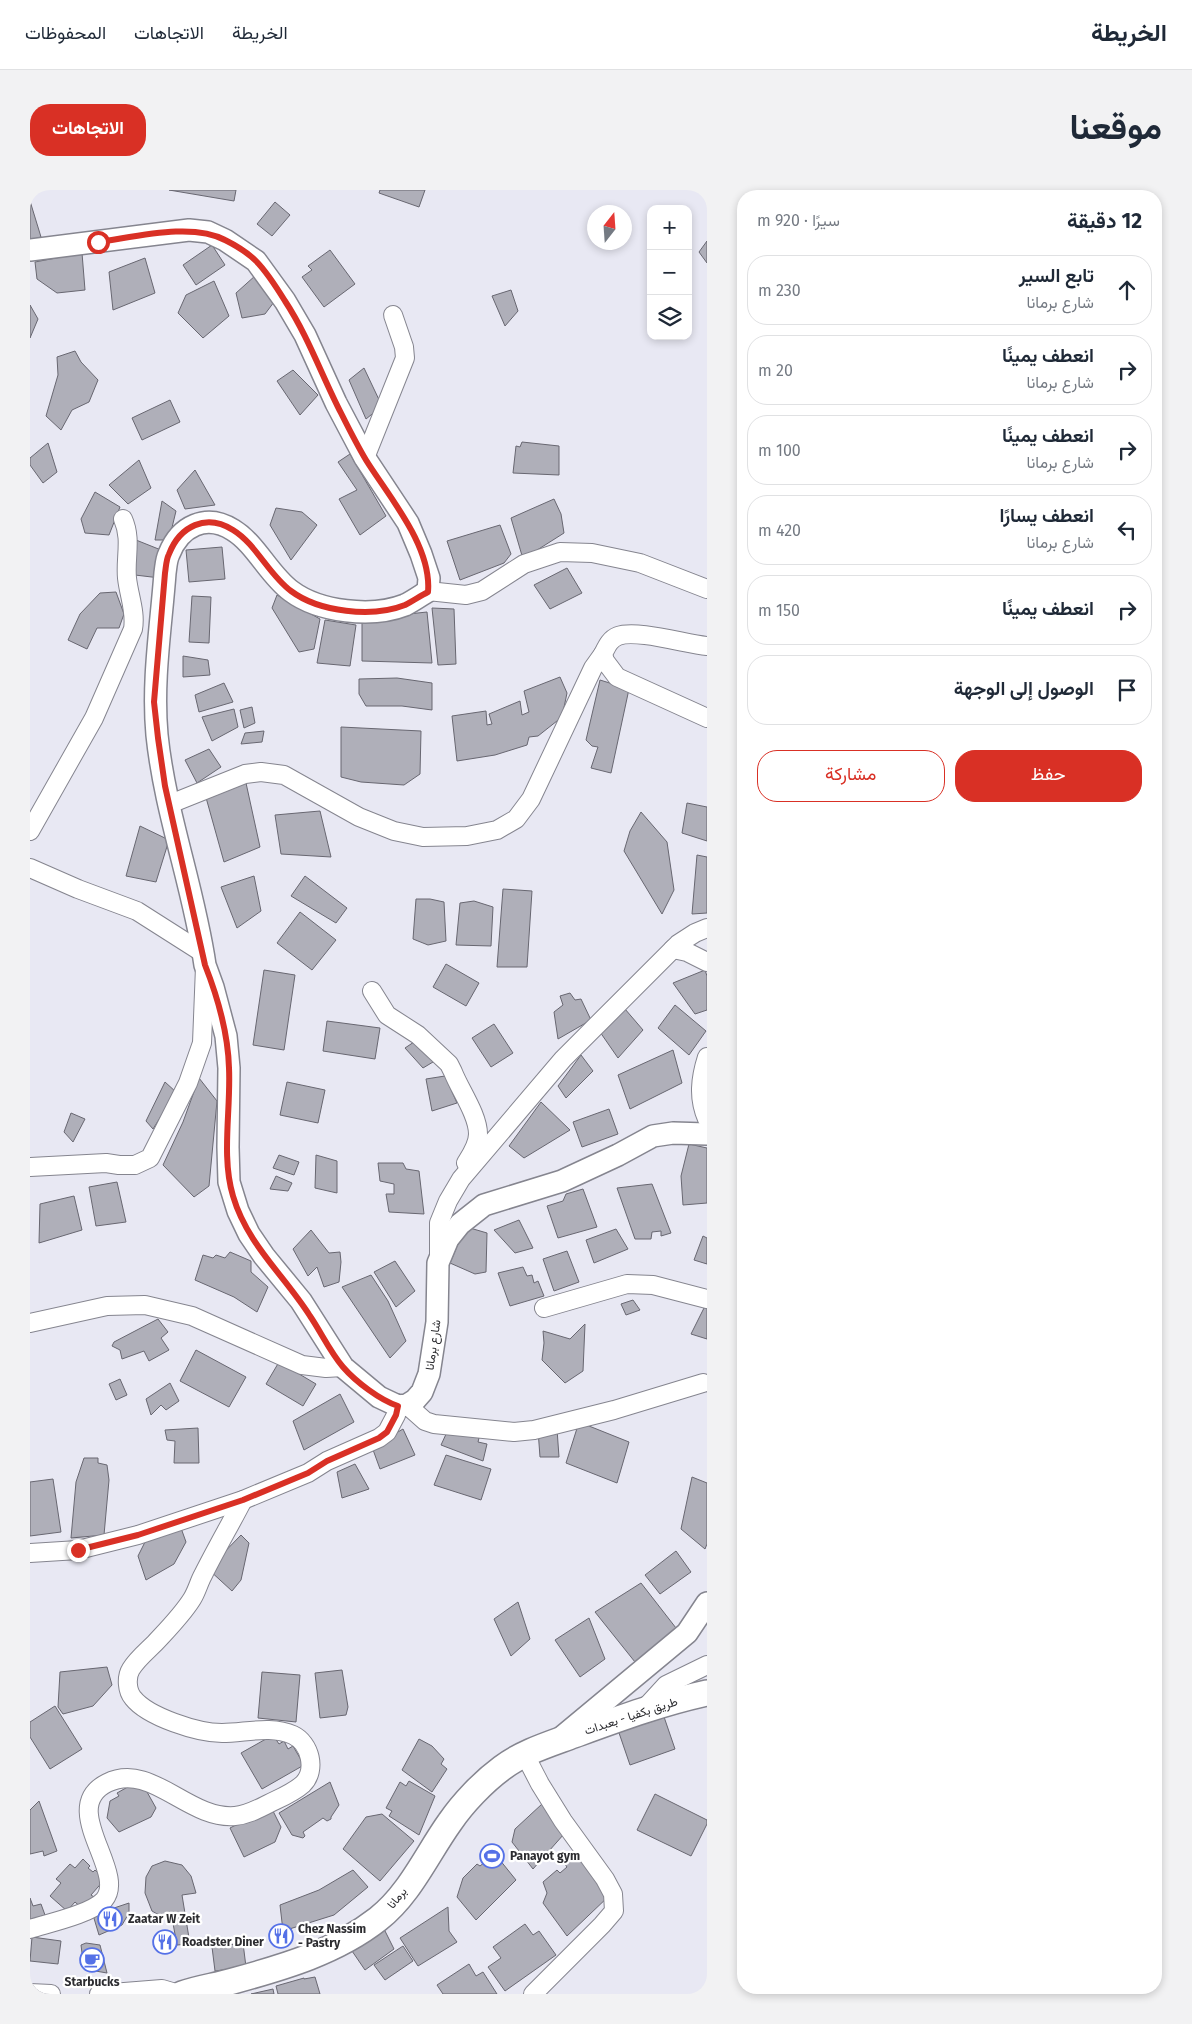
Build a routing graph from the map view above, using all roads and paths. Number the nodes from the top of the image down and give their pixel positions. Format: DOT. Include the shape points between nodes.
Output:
graph roads {
  1 [pos="30,250"];
  2 [pos="393,315"];
  3 [pos="365,458"];
  4 [pos="123,519"];
  5 [pos="707,589"];
  6 [pos="428,592"];
  7 [pos="163,601"];
  8 [pos="136,616"];
  9 [pos="707,646"];
  10 [pos="603,654"];
  11 [pos="707,718"];
  12 [pos="170,804"];
  13 [pos="30,831"];
  14 [pos="30,868"];
  15 [pos="707,928"];
  16 [pos="673,949"];
  17 [pos="204,959"];
  18 [pos="707,962"];
  19 [pos="372,991"];
  20 [pos="707,1057"];
  21 [pos="707,1119"];
  22 [pos="707,1134"];
  23 [pos="30,1167"];
  24 [pos="439,1224"];
  25 [pos="438,1264"];
  26 [pos="707,1299"];
  27 [pos="544,1308"];
  28 [pos="30,1323"];
  29 [pos="343,1367"];
  30 [pos="703,1383"];
  31 [pos="402,1406"];
  32 [pos="243,1500"];
  33 [pos="30,1553"];
  34 [pos="707,1603"];
  35 [pos="707,1665"];
  36 [pos="707,1693"];
  37 [pos="644,1709"];
  38 [pos="556,1741"];
  39 [pos="525,1755"];
  40 [pos="30,1928"];
  41 [pos="30,1993"];
  42 [pos="187,1993"];
  43 [pos="51,1994"];
  44 [pos="99,1994"];
  45 [pos="533,1994"];
  1 -- 3 [label="street" via="189,230 208,232 225,240 256,261 285,301"];
  2 -- 3 [label="street" via="405,358"];
  3 -- 6 [label="street" via="408,523 429,578"];
  4 -- 8 [label="street" via="129,536 127,576"];
  5 -- 6 [label="street" via="640,563 592,553 560,552 524,564 482,591 466,595"];
  6 -- 7 [label="street" via="404,605 374,612 345,611 318,605 290,591 234,530 216,522 202,522 181,533 169,554"];
  7 -- 8 [label="street"];
  7 -- 12 [label="street" via="154,702"];
  8 -- 13 [label="street" via="94,718"];
  9 -- 10 [label="street" via="637,635 618,636 608,642"];
  10 -- 11 [label="street" via="617,677"];
  10 -- 12 [label="street" via="593,668 531,800 516,819 497,830 467,836 423,837 394,831 359,817 284,775 261,772 245,774"];
  12 -- 17 [label="street"];
  14 -- 17 [label="street" via="137,911"];
  15 -- 16 [label="street"];
  16 -- 18 [label="street"];
  16 -- 24 [label="street" via="563,1059 461,1179"];
  17 -- 23 [label="street" via="202,1043 188,1083 150,1158 135,1165 106,1163"];
  17 -- 29 [label="street" via="226,1036 229,1182 233,1195 249,1234 301,1301"];
  19 -- 24 [label="street" via="387,1015 418,1034 449,1064 477,1125 478,1136 473,1150 443,1192 437,1207 435,1215"];
  20 -- 21 [label="street" via="700,1099"];
  22 -- 25 [label="street, شارع برمانا" via="673,1132 653,1136 562,1181 484,1205 460,1224 448,1239"];
  24 -- 25 [label="street"];
  25 -- 31 [label="street, شارع برمانا" via="437,1322 429,1374 422,1392"];
  26 -- 27 [label="street" via="653,1285 626,1284"];
  28 -- 29 [label="street" via="108,1306 146,1305 192,1316 302,1365"];
  29 -- 31 [label="street" via="379,1397"];
  30 -- 31 [label="street" via="534,1430 434,1424"];
  31 -- 32 [label="street" via="387,1432 379,1438"];
  32 -- 33 [label="street" via="138,1535 78,1550"];
  32 -- 40 [label="street" via="192,1598 170,1628 130,1670 127,1684 132,1698 167,1720 192,1729 219,1733 270,1730 294,1736 304,1744 310,1756 306,1780 297,1789 249,1814 238,1816 206,1812 142,1779 123,1778 107,1783 93,1794 88,1809 108,1881 107,1894 98,1905"];
  34 -- 38 [label="street" via="687,1633"];
  35 -- 37 [label="street" via="666,1685"];
  36 -- 37 [label="main road, طريق بكفيا - بعبدات"];
  37 -- 38 [label="main road, طريق بكفيا - بعبدات"];
  38 -- 39 [label="main road, برمانا"];
  39 -- 42 [label="main road, برمانا" via="503,1767 466,1803 399,1897 379,1918 336,1946 299,1961"];
  39 -- 45 [label="street" via="540,1784 605,1879 613,1894 614,1910"];
  41 -- 43 [label="street"];
  42 -- 44 [label="street" via="162,1990"];
}
